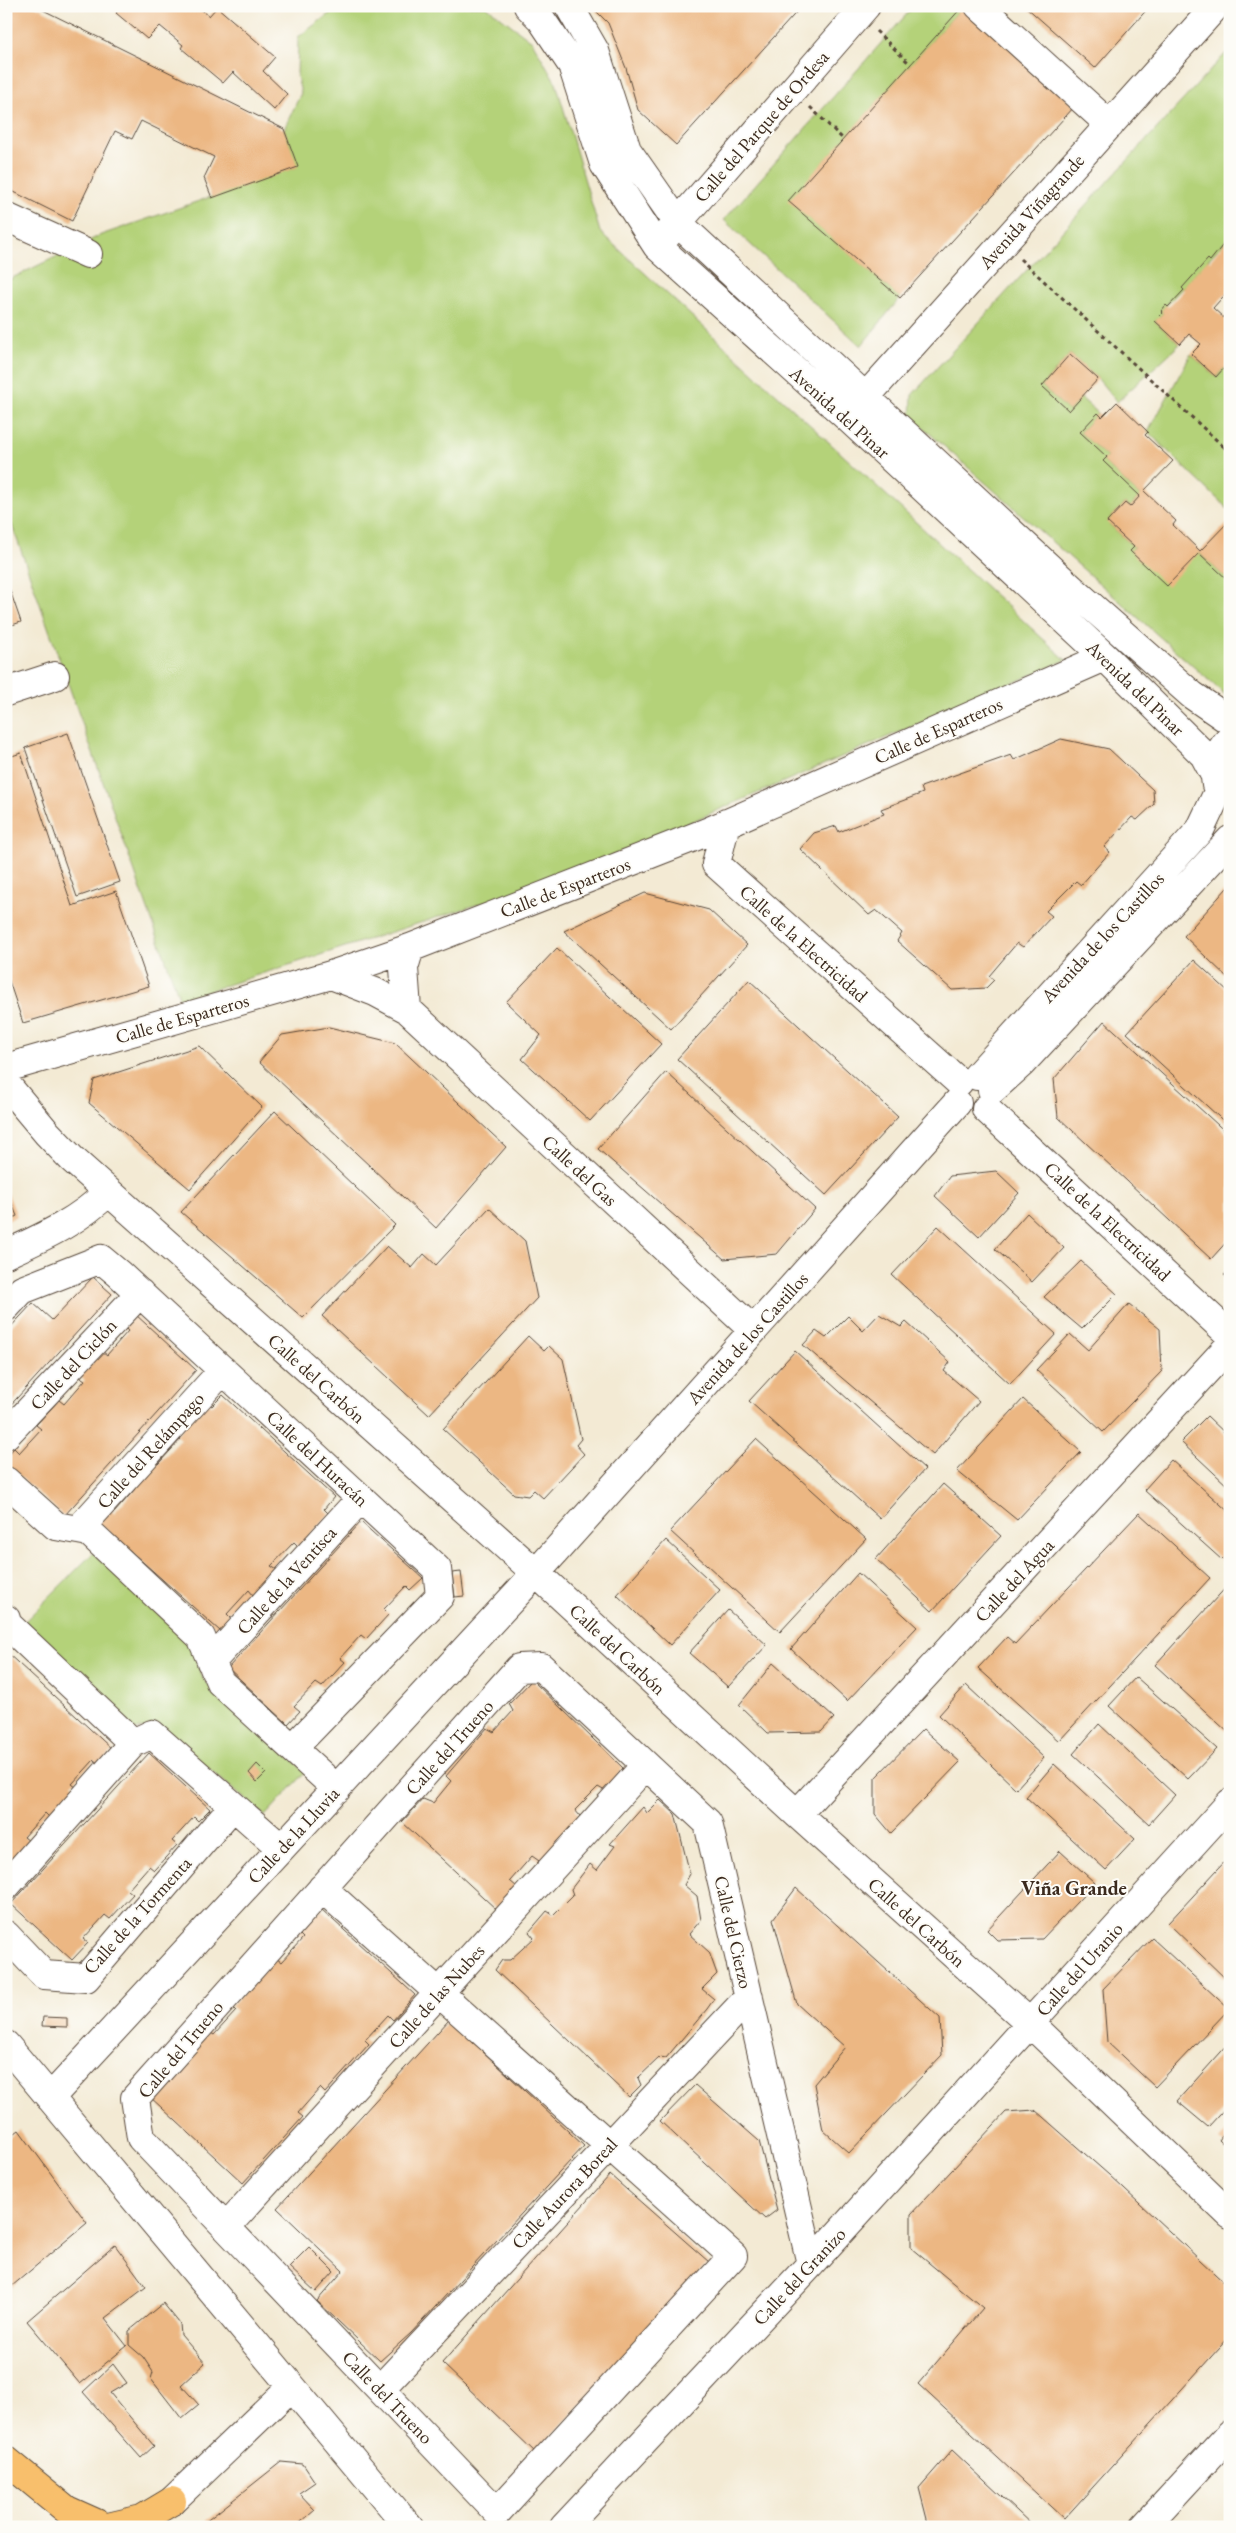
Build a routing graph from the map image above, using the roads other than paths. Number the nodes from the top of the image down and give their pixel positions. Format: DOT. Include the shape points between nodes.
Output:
graph roads {
  1 [pos="528,6"];
  2 [pos="569,6"];
  3 [pos="979,6"];
  4 [pos="1216,6"];
  5 [pos="862,10"];
  6 [pos="1110,125"];
  7 [pos="6,217"];
  8 [pos="678,223"];
  9 [pos="657,246"];
  10 [pos="88,254"];
  11 [pos="856,407"];
  12 [pos="1105,657"];
  13 [pos="55,676"];
  14 [pos="6,692"];
  15 [pos="1230,721"];
  16 [pos="1230,739"];
  17 [pos="1221,792"];
  18 [pos="716,828"];
  19 [pos="1230,840"];
  20 [pos="666,848"];
  21 [pos="716,864"];
  22 [pos="410,948"];
  23 [pos="331,975"];
  24 [pos="407,1009"];
  25 [pos="6,1068"];
  26 [pos="6,1084"];
  27 [pos="974,1092"];
  28 [pos="108,1192"];
  29 [pos="6,1254"];
  30 [pos="140,1293"];
  31 [pos="6,1307"];
  32 [pos="753,1330"];
  33 [pos="1230,1335"];
  34 [pos="1230,1345"];
  35 [pos="223,1370"];
  36 [pos="6,1435"];
  37 [pos="6,1481"];
  38 [pos="361,1498"];
  39 [pos="78,1530"];
  40 [pos="536,1573"];
  41 [pos="6,1619"];
  42 [pos="211,1662"];
  43 [pos="541,1667"];
  44 [pos="133,1744"];
  45 [pos="293,1748"];
  46 [pos="646,1765"];
  47 [pos="336,1789"];
  48 [pos="1230,1803"];
  49 [pos="233,1806"];
  50 [pos="797,1814"];
  51 [pos="281,1848"];
  52 [pos="6,1886"];
  53 [pos="322,1888"];
  54 [pos="6,1935"];
  55 [pos="439,1993"];
  56 [pos="749,1997"];
  57 [pos="1030,2023"];
  58 [pos="6,2045"];
  59 [pos="50,2098"];
  60 [pos="609,2145"];
  61 [pos="1230,2215"];
  62 [pos="226,2227"];
  63 [pos="811,2264"];
  64 [pos="291,2387"];
  65 [pos="380,2389"];
  66 [pos="1230,2434"];
  67 [pos="6,2460"];
  68 [pos="6,2465"];
  69 [pos="172,2501"];
  70 [pos="58,2527"];
  71 [pos="106,2527"];
  72 [pos="157,2527"];
  73 [pos="408,2527"];
  74 [pos="564,2527"];
  75 [pos="1144,2527"];
  1 -- 9 [label="street, Avenida del Pinar" via="541,19 572,65 604,164"];
  2 -- 8 [label="street, Avenida del Pinar" via="595,51 627,150"];
  3 -- 6 [label="street"];
  4 -- 6 [label="street, Avenida Viñagrande"];
  5 -- 8 [label="street, Calle del Parque de Ordesa"];
  6 -- 11 [label="street, Avenida Viñagrande"];
  7 -- 10 [label="street"];
  8 -- 9 [label="street, Calle del Parque de Ordesa"];
  8 -- 11 [label="street, Avenida del Pinar"];
  9 -- 11 [label="street, Avenida del Pinar"];
  11 -- 12 [label="street, Avenida del Pinar"];
  11 -- 15 [label="street, Avenida del Pinar" via="1192,695"];
  12 -- 17 [label="street, Avenida del Pinar" via="1204,755"];
  12 -- 18 [label="street, Calle de Esparteros"];
  13 -- 14 [label="street"];
  16 -- 17 [label="street, Avenida de los Castillos" via="1218,756"];
  17 -- 27 [label="street, Avenida de los Castillos" via="1200,830"];
  18 -- 20 [label="street, Calle de Esparteros"];
  18 -- 21 [label="street"];
  19 -- 27 [label="street, Avenida de los Castillos" via="1022,1063"];
  20 -- 21 [label="street, Calle de la Electricidad"];
  20 -- 22 [label="street, Calle de Esparteros"];
  21 -- 27 [label="street, Calle de la Electricidad"];
  22 -- 23 [label="street, Calle de Esparteros"];
  22 -- 24 [label="street" via="404,968"];
  23 -- 24 [label="street, Calle del Gas"];
  23 -- 25 [label="street, Calle de Esparteros"];
  24 -- 32 [label="street, Calle del Gas"];
  26 -- 28 [label="street, Calle del Carbón" via="47,1133"];
  27 -- 32 [label="street, Avenida de los Castillos"];
  27 -- 33 [label="street, Calle de la Electricidad"];
  28 -- 29 [label="street" via="60,1229"];
  28 -- 40 [label="street, Calle del Carbón"];
  30 -- 31 [label="street, Calle del Huracán" via="101,1259 22,1290"];
  30 -- 35 [label="street, Calle del Huracán"];
  30 -- 36 [label="street, Calle del Ciclón"];
  32 -- 40 [label="street, Avenida de los Castillos"];
  34 -- 50 [label="street, Calle del Agua"];
  35 -- 38 [label="street, Calle del Huracán"];
  35 -- 39 [label="street, Calle del Relámpago"];
  37 -- 39 [label="street" via="56,1526"];
  38 -- 42 [label="street, Calle de la Ventisca"];
  38 -- 45 [label="street, Calle del Huracán" via="437,1569 440,1596"];
  39 -- 42 [label="street" via="89,1532 201,1638"];
  40 -- 47 [label="street, Calle de la Lluvia"];
  40 -- 50 [label="street, Calle del Carbón"];
  41 -- 44 [label="street" via="7,1624"];
  42 -- 45 [label="street" via="220,1682"];
  43 -- 46 [label="street, Calle del Cierzo"];
  43 -- 53 [label="street, Calle del Trueno" via="519,1668"];
  44 -- 49 [label="street" via="152,1734"];
  44 -- 52 [label="street"];
  45 -- 47 [label="street"];
  46 -- 55 [label="street, Calle de las Nubes"];
  46 -- 56 [label="street, Calle del Cierzo" via="708,1823"];
  47 -- 51 [label="street, Calle de la Lluvia"];
  48 -- 57 [label="street, Calle del Uranio"];
  49 -- 51 [label="street"];
  49 -- 54 [label="street, Calle de la Tormenta" via="86,1978 44,1975"];
  50 -- 57 [label="street, Calle del Carbón"];
  51 -- 59 [label="street, Calle de la Lluvia"];
  53 -- 55 [label="street"];
  53 -- 62 [label="street, Calle del Trueno" via="134,2098 140,2138"];
  55 -- 60 [label="street"];
  55 -- 62 [label="street, Calle de las Nubes"];
  56 -- 60 [label="street, Calle Aurora Boreal"];
  56 -- 63 [label="street, Calle del Cierzo"];
  57 -- 61 [label="street, Calle del Carbón"];
  57 -- 63 [label="street, Calle del Granizo"];
  58 -- 59 [label="street"];
  59 -- 64 [label="street"];
  60 -- 65 [label="street, Calle Aurora Boreal"];
  60 -- 65 [label="street, Calle del Trueno" via="733,2256 497,2512"];
  62 -- 65 [label="street, Calle del Trueno"];
  63 -- 74 [label="street, Calle del Granizo"];
  64 -- 69 [label="street"];
  64 -- 73 [label="street"];
  66 -- 75 [label="street"];
  67 -- 71 [label="highway" via="67,2510"];
  68 -- 70 [label="highway"];
  69 -- 71 [label="highway" via="142,2519"];
  69 -- 72 [label="highway"];
}
